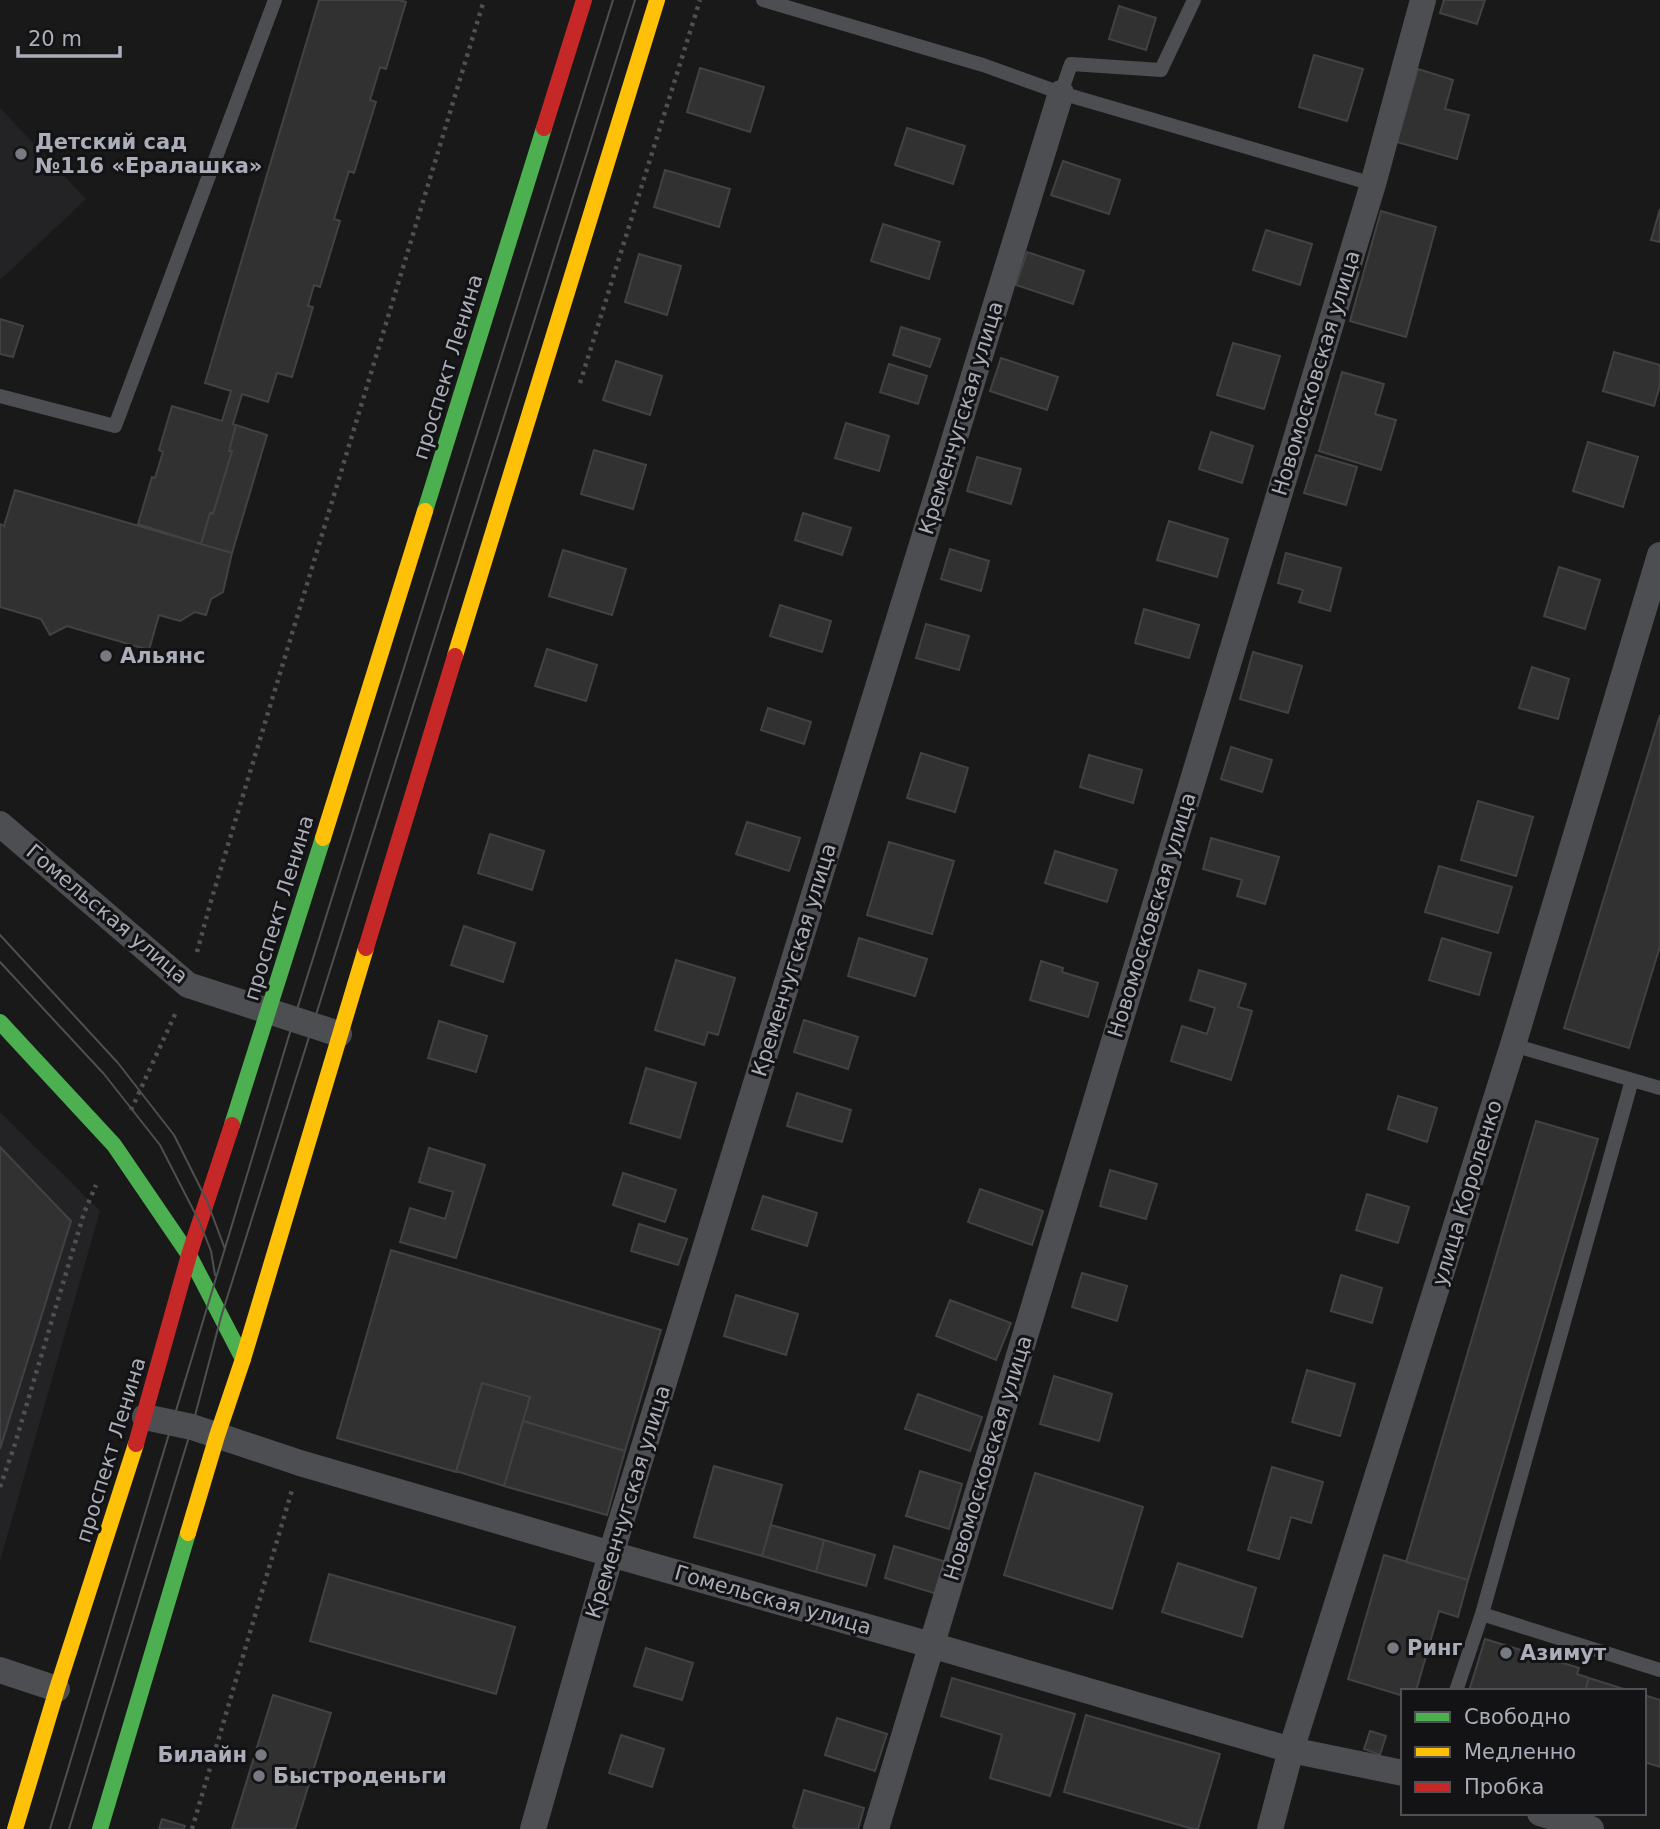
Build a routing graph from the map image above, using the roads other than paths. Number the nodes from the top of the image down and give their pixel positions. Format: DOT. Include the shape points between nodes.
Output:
graph roads {
  1 [pos="275,0"];
  2 [pos="584,0"];
  3 [pos="656,0"];
  4 [pos="763,0"];
  5 [pos="1423,0"];
  6 [pos="1190,1"];
  7 [pos="1061,93"];
  8 [pos="1373,184"];
  9 [pos="0,396"];
  10 [pos="1660,555"];
  11 [pos="0,824"];
  12 [pos="269,1011"];
  13 [pos="0,1022"];
  14 [pos="340,1034"];
  15 [pos="1513,1045"];
  16 [pos="1632,1080"];
  17 [pos="1659,1084"];
  18 [pos="190,1255"];
  19 [pos="243,1359"];
  20 [pos="145,1417"];
  21 [pos="217,1436"];
  22 [pos="611,1554"];
  23 [pos="1482,1614"];
  24 [pos="931,1645"];
  25 [pos="0,1670"];
  26 [pos="1660,1670"];
  27 [pos="57,1689"];
  28 [pos="1457,1689"];
  29 [pos="1291,1750"];
  30 [pos="1401,1773"];
  31 [pos="1547,1815"];
  32 [pos="15,1829"];
  33 [pos="100,1829"];
  34 [pos="533,1829"];
  35 [pos="876,1829"];
  36 [pos="1270,1829"];
  37 [pos="1591,1829"];
  1 -- 9 [label="lane" via="116,426"];
  2 -- 12 [label="main road, проспект Ленина"];
  3 -- 14 [label="main road"];
  4 -- 7 [label="lane"];
  5 -- 8 [label="street, Новомосковская улица"];
  6 -- 7 [label="lane" via="1161,70 1072,64"];
  7 -- 8 [label="lane"];
  7 -- 22 [label="street, Кременчугская улица"];
  8 -- 24 [label="street, Новомосковская улица"];
  10 -- 15 [label="street, улица Короленко"];
  11 -- 12 [label="street, Гомельская улица" via="188,985"];
  12 -- 14 [label="street, Гомельская улица"];
  12 -- 18 [label="main road, проспект Ленина"];
  13 -- 18 [label="main road" via="114,1145"];
  14 -- 19 [label="main road"];
  15 -- 16 [label="lane"];
  15 -- 29 [label="street, улица Короленко"];
  16 -- 17 [label="lane"];
  16 -- 23 [label="lane"];
  18 -- 19 [label="main road"];
  18 -- 20 [label="main road, проспект Ленина"];
  19 -- 21 [label="main road"];
  20 -- 21 [label="street, Гомельская улица"];
  20 -- 27 [label="main road, проспект Ленина"];
  21 -- 22 [label="street, Гомельская улица"];
  21 -- 33 [label="main road"];
  22 -- 24 [label="street, Гомельская улица"];
  22 -- 34 [label="street, Кременчугская улица"];
  23 -- 26 [label="lane"];
  23 -- 28 [label="lane"];
  24 -- 29 [label="street, Гомельская улица"];
  24 -- 35 [label="street, Новомосковская улица"];
  25 -- 27 [label="street"];
  27 -- 32 [label="main road, проспект Ленина"];
  29 -- 30 [label="street, Гомельская улица"];
  29 -- 36 [label="street, улица Короленко"];
  31 -- 37 [label="street"];
}
